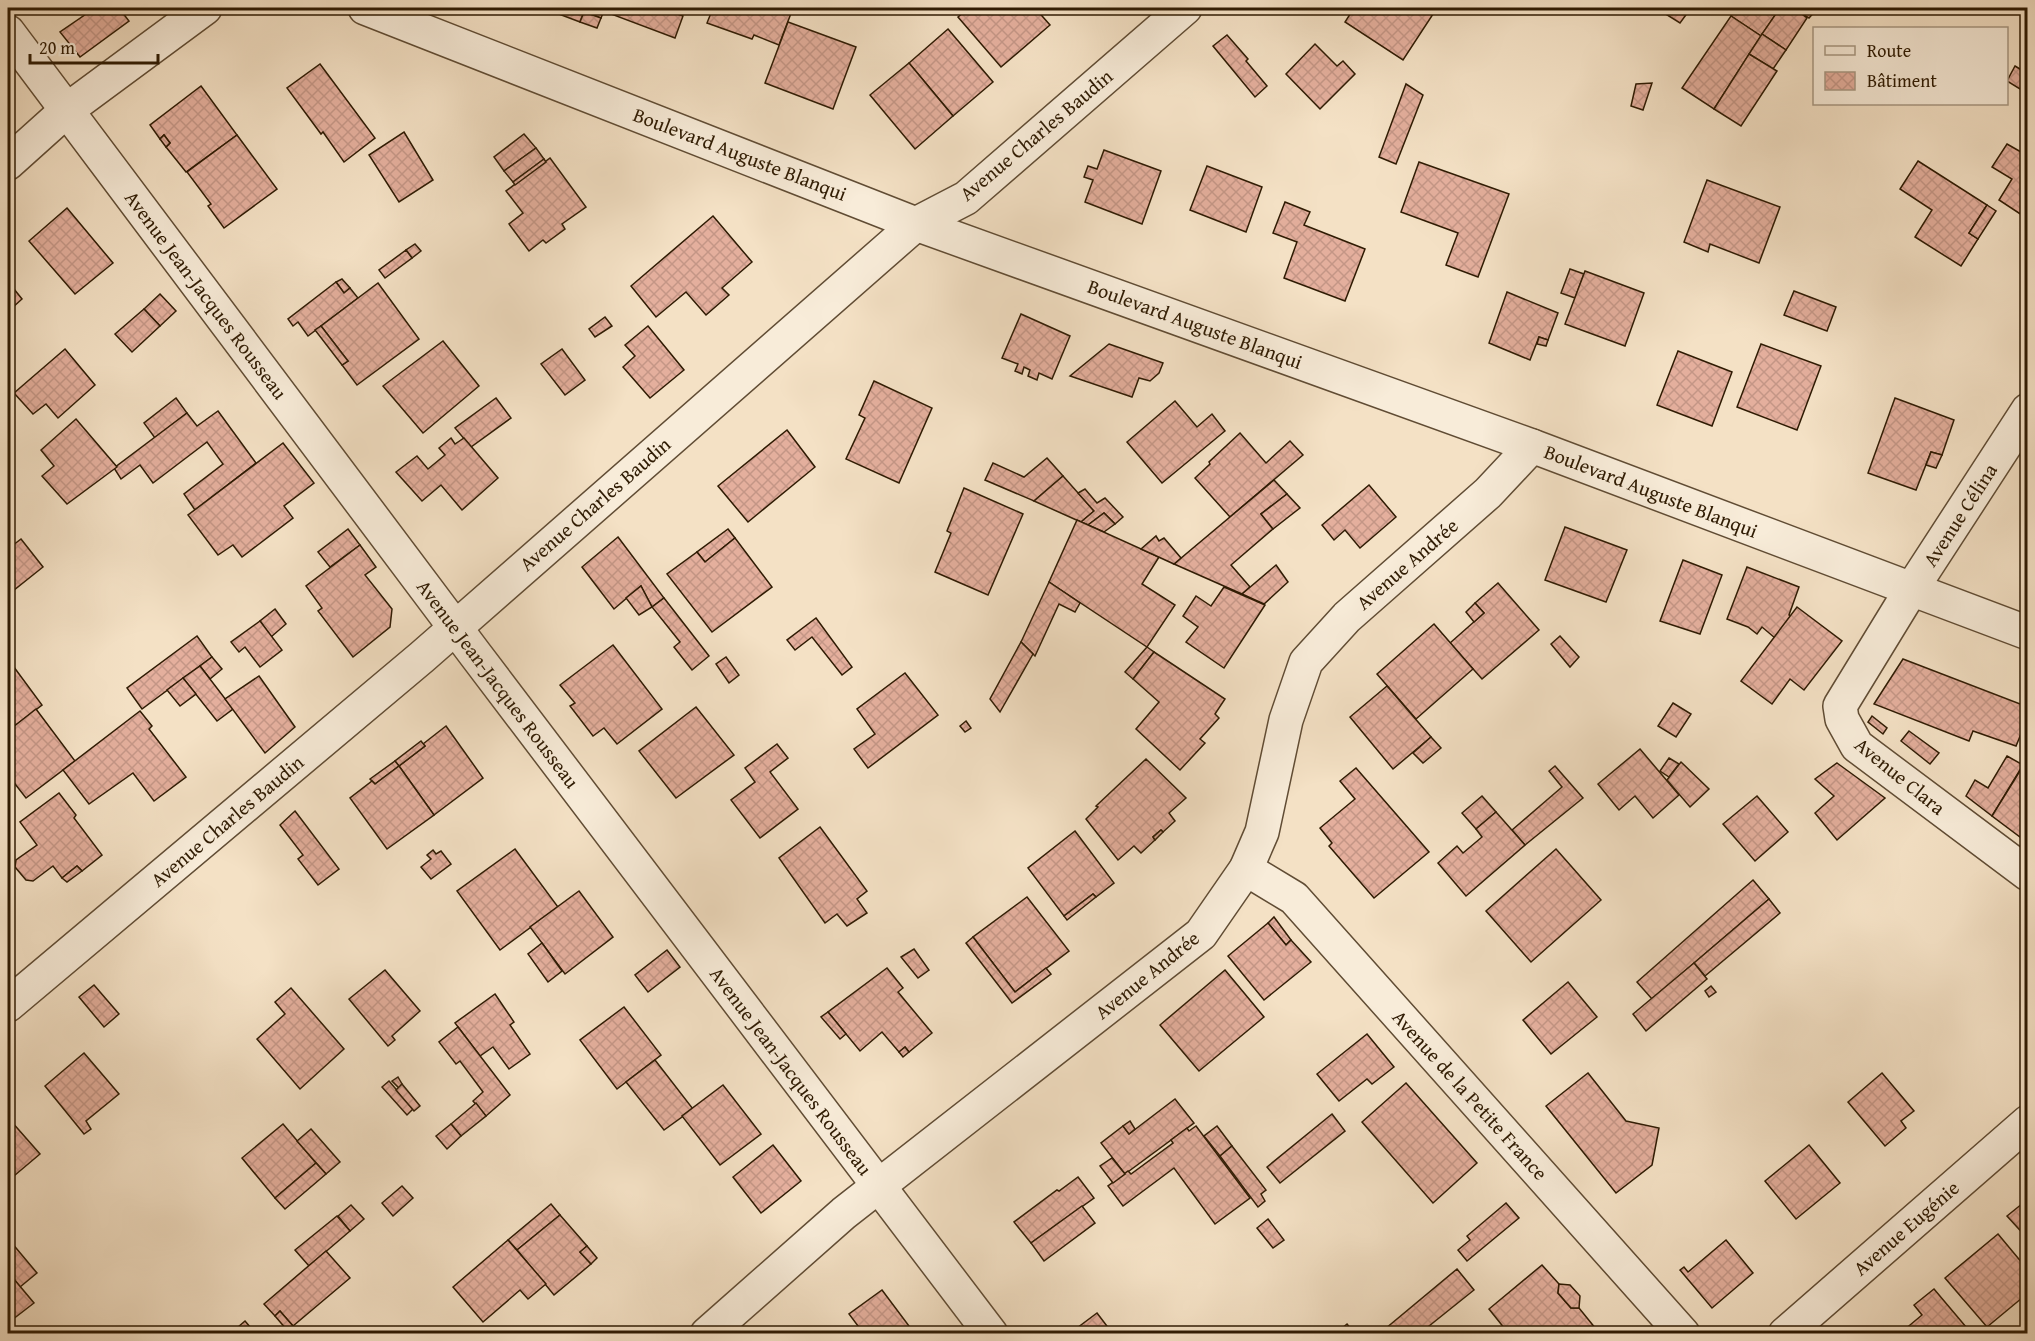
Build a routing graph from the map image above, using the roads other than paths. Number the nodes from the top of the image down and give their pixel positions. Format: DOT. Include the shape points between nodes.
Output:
graph roads {
  1 [pos="205,8"];
  2 [pos="365,8"];
  3 [pos="1185,8"];
  4 [pos="8,32"];
  5 [pos="67,110"];
  6 [pos="8,163"];
  7 [pos="916,224"];
  8 [pos="2028,410"];
  9 [pos="1532,446"];
  10 [pos="1911,590"];
  11 [pos="454,627"];
  12 [pos="2028,633"];
  13 [pos="1246,869"];
  14 [pos="2028,874"];
  15 [pos="8,1005"];
  16 [pos="2028,1122"];
  17 [pos="879,1186"];
  18 [pos="707,1334"];
  19 [pos="991,1334"];
  20 [pos="1683,1334"];
  21 [pos="1785,1334"];
  1 -- 5 [label="street"];
  2 -- 7 [label="street, Boulevard Auguste Blanqui"];
  3 -- 7 [label="street, Avenue Charles Baudin" via="966,198"];
  4 -- 5 [label="street, Avenue Jean-Jacques Rousseau"];
  5 -- 6 [label="street"];
  5 -- 11 [label="street, Avenue Jean-Jacques Rousseau"];
  7 -- 9 [label="street, Boulevard Auguste Blanqui"];
  7 -- 11 [label="street, Avenue Charles Baudin"];
  8 -- 10 [label="street, Avenue Célina"];
  9 -- 10 [label="street, Boulevard Auguste Blanqui"];
  9 -- 13 [label="street, Avenue Andrée" via="1488,493 1347,617 1306,662 1286,720 1262,832"];
  10 -- 12 [label="street, Boulevard Auguste Blanqui"];
  10 -- 14 [label="street, Avenue Clara" via="1840,706 1842,719 1857,746"];
  11 -- 15 [label="street, Avenue Charles Baudin"];
  11 -- 17 [label="street, Avenue Jean-Jacques Rousseau"];
  13 -- 17 [label="street, Avenue Andrée" via="1201,934"];
  13 -- 20 [label="street, Avenue de la Petite France" via="1294,898"];
  16 -- 21 [label="street, Avenue Eugénie"];
  17 -- 18 [label="street, Avenue Andrée"];
  17 -- 19 [label="street, Avenue Jean-Jacques Rousseau"];
}
